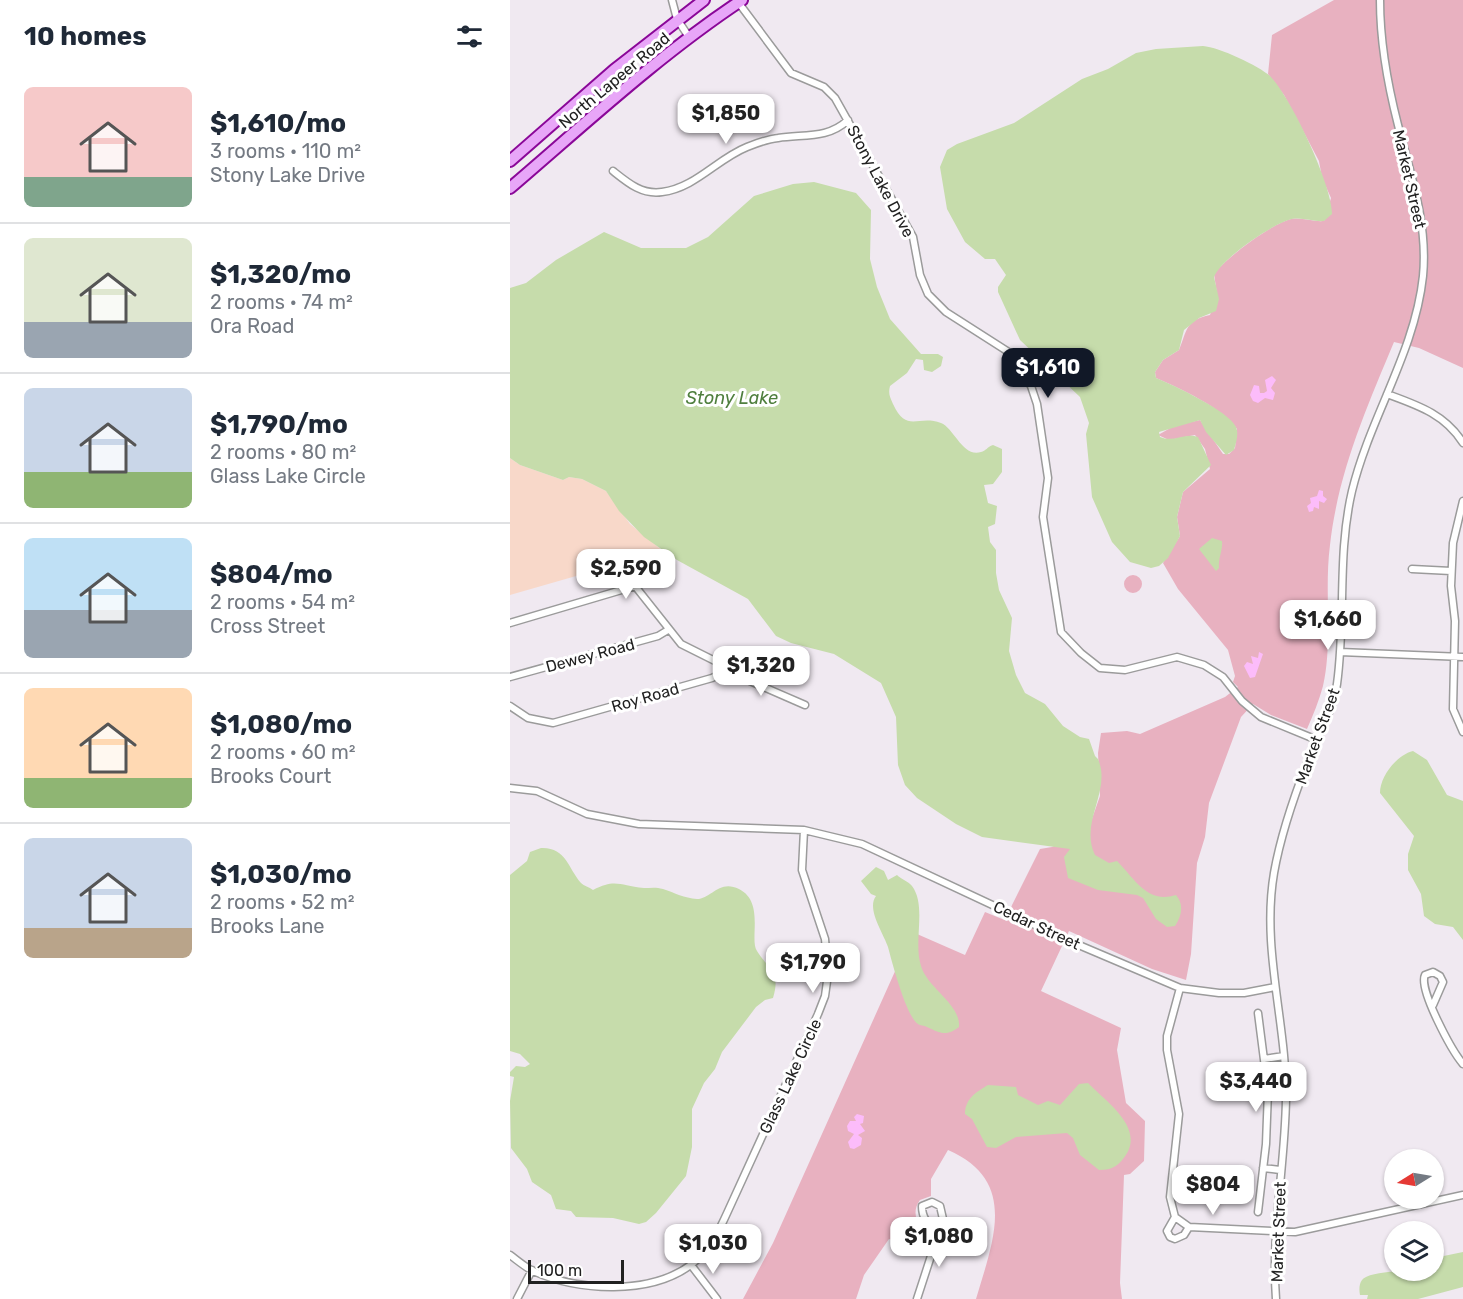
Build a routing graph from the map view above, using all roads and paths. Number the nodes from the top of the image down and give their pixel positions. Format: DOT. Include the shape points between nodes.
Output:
graph roads {
  1 [pos="672,0"];
  2 [pos="704,0"];
  3 [pos="740,1"];
  4 [pos="1379,2"];
  5 [pos="677,20"];
  6 [pos="689,37"];
  7 [pos="848,120"];
  8 [pos="513,159"];
  9 [pos="613,171"];
  10 [pos="526,174"];
  11 [pos="510,188"];
  12 [pos="1387,394"];
  13 [pos="1463,443"];
  14 [pos="1463,501"];
  15 [pos="1412,569"];
  16 [pos="1451,571"];
  17 [pos="510,623"];
  18 [pos="668,630"];
  19 [pos="1340,652"];
  20 [pos="1463,657"];
  21 [pos="1453,658"];
  22 [pos="722,669"];
  23 [pos="510,677"];
  24 [pos="805,705"];
  25 [pos="510,706"];
  26 [pos="1463,732"];
  27 [pos="1317,740"];
  28 [pos="510,788"];
  29 [pos="804,830"];
  30 [pos="1275,987"];
  31 [pos="1180,988"];
  32 [pos="1433,1005"];
  33 [pos="1258,1013"];
  34 [pos="1284,1056"];
  35 [pos="1264,1059"];
  36 [pos="1463,1064"];
  37 [pos="1263,1168"];
  38 [pos="1280,1170"];
  39 [pos="1463,1195"];
  40 [pos="1258,1212"];
  41 [pos="1176,1218"];
  42 [pos="1189,1227"];
  43 [pos="937,1230"];
  44 [pos="1275,1230"];
  45 [pos="510,1255"];
  46 [pos="691,1265"];
  47 [pos="532,1270"];
  48 [pos="517,1299"];
  49 [pos="717,1299"];
  50 [pos="917,1299"];
  51 [pos="1276,1299"];
  1 -- 5 [label="street"];
  2 -- 5 [label="main road, North Lapeer Road"];
  3 -- 6 [label="main road, North Lapeer Road"];
  3 -- 7 [label="street, Stony Lake Drive" via="791,73 824,87"];
  4 -- 12 [label="street, Market Street" via="1390,87 1419,203 1424,246 1422,286 1414,324"];
  5 -- 6 [label="street"];
  5 -- 8 [label="main road, North Lapeer Road"];
  6 -- 10 [label="main road, North Lapeer Road"];
  7 -- 9 [label="street" via="813,137 775,138 746,148 690,183 660,193 633,187"];
  7 -- 27 [label="street, Stony Lake Drive" via="913,237 928,294 946,312 1007,351 1031,387 1048,478 1043,517 1061,632 1100,668 1125,670 1176,657 1204,665 1223,677 1261,717"];
  8 -- 10 [label="main road" via="517,171"];
  10 -- 11 [label="main road, North Lapeer Road"];
  12 -- 13 [label="street" via="1444,420"];
  12 -- 19 [label="street, Market Street" via="1360,460 1349,507 1343,541"];
  14 -- 16 [label="street"];
  15 -- 16 [label="street"];
  16 -- 21 [label="street"];
  17 -- 18 [label="street" via="635,586"];
  18 -- 22 [label="street" via="681,644 719,663"];
  18 -- 23 [label="street, Dewey Road"];
  19 -- 21 [label="street"];
  19 -- 27 [label="street, Market Street" via="1334,700"];
  20 -- 21 [label="street"];
  21 -- 26 [label="street" via="1454,714"];
  22 -- 24 [label="street"];
  22 -- 25 [label="street, Roy Road" via="712,678 564,721 539,722"];
  27 -- 30 [label="street, Market Street" via="1286,820 1274,874 1270,925"];
  28 -- 29 [label="street" via="537,791 587,814 639,824"];
  29 -- 31 [label="street, Cedar Street" via="862,844"];
  29 -- 46 [label="street, Glass Lake Circle" via="802,870 825,939 825,996 716,1236"];
  30 -- 31 [label="street, Cedar Street" via="1244,993"];
  30 -- 34 [label="street, Market Street"];
  31 -- 41 [label="street" via="1170,1019 1167,1050 1179,1113 1170,1197"];
  32 -- 32 [label="street" via="1423,979 1433,972 1443,982"];
  32 -- 36 [label="street" via="1450,1046"];
  33 -- 35 [label="street"];
  34 -- 35 [label="street"];
  34 -- 38 [label="street, Market Street" via="1286,1099"];
  35 -- 37 [label="street" via="1268,1100"];
  37 -- 38 [label="street"];
  37 -- 40 [label="street"];
  38 -- 44 [label="street, Market Street"];
  39 -- 44 [label="street" via="1314,1229"];
  41 -- 42 [label="street"];
  41 -- 42 [label="street" via="1167,1231 1170,1237 1184,1235"];
  42 -- 44 [label="street"];
  43 -- 43 [label="street" via="943,1218 940,1206 932,1202 922,1206 922,1215"];
  43 -- 50 [label="street"];
  44 -- 51 [label="street, Market Street"];
  45 -- 47 [label="street, Glass Lake Circle"];
  46 -- 47 [label="street, Glass Lake Circle" via="645,1284 612,1287 586,1286"];
  46 -- 49 [label="street"];
  47 -- 48 [label="street"];
}
